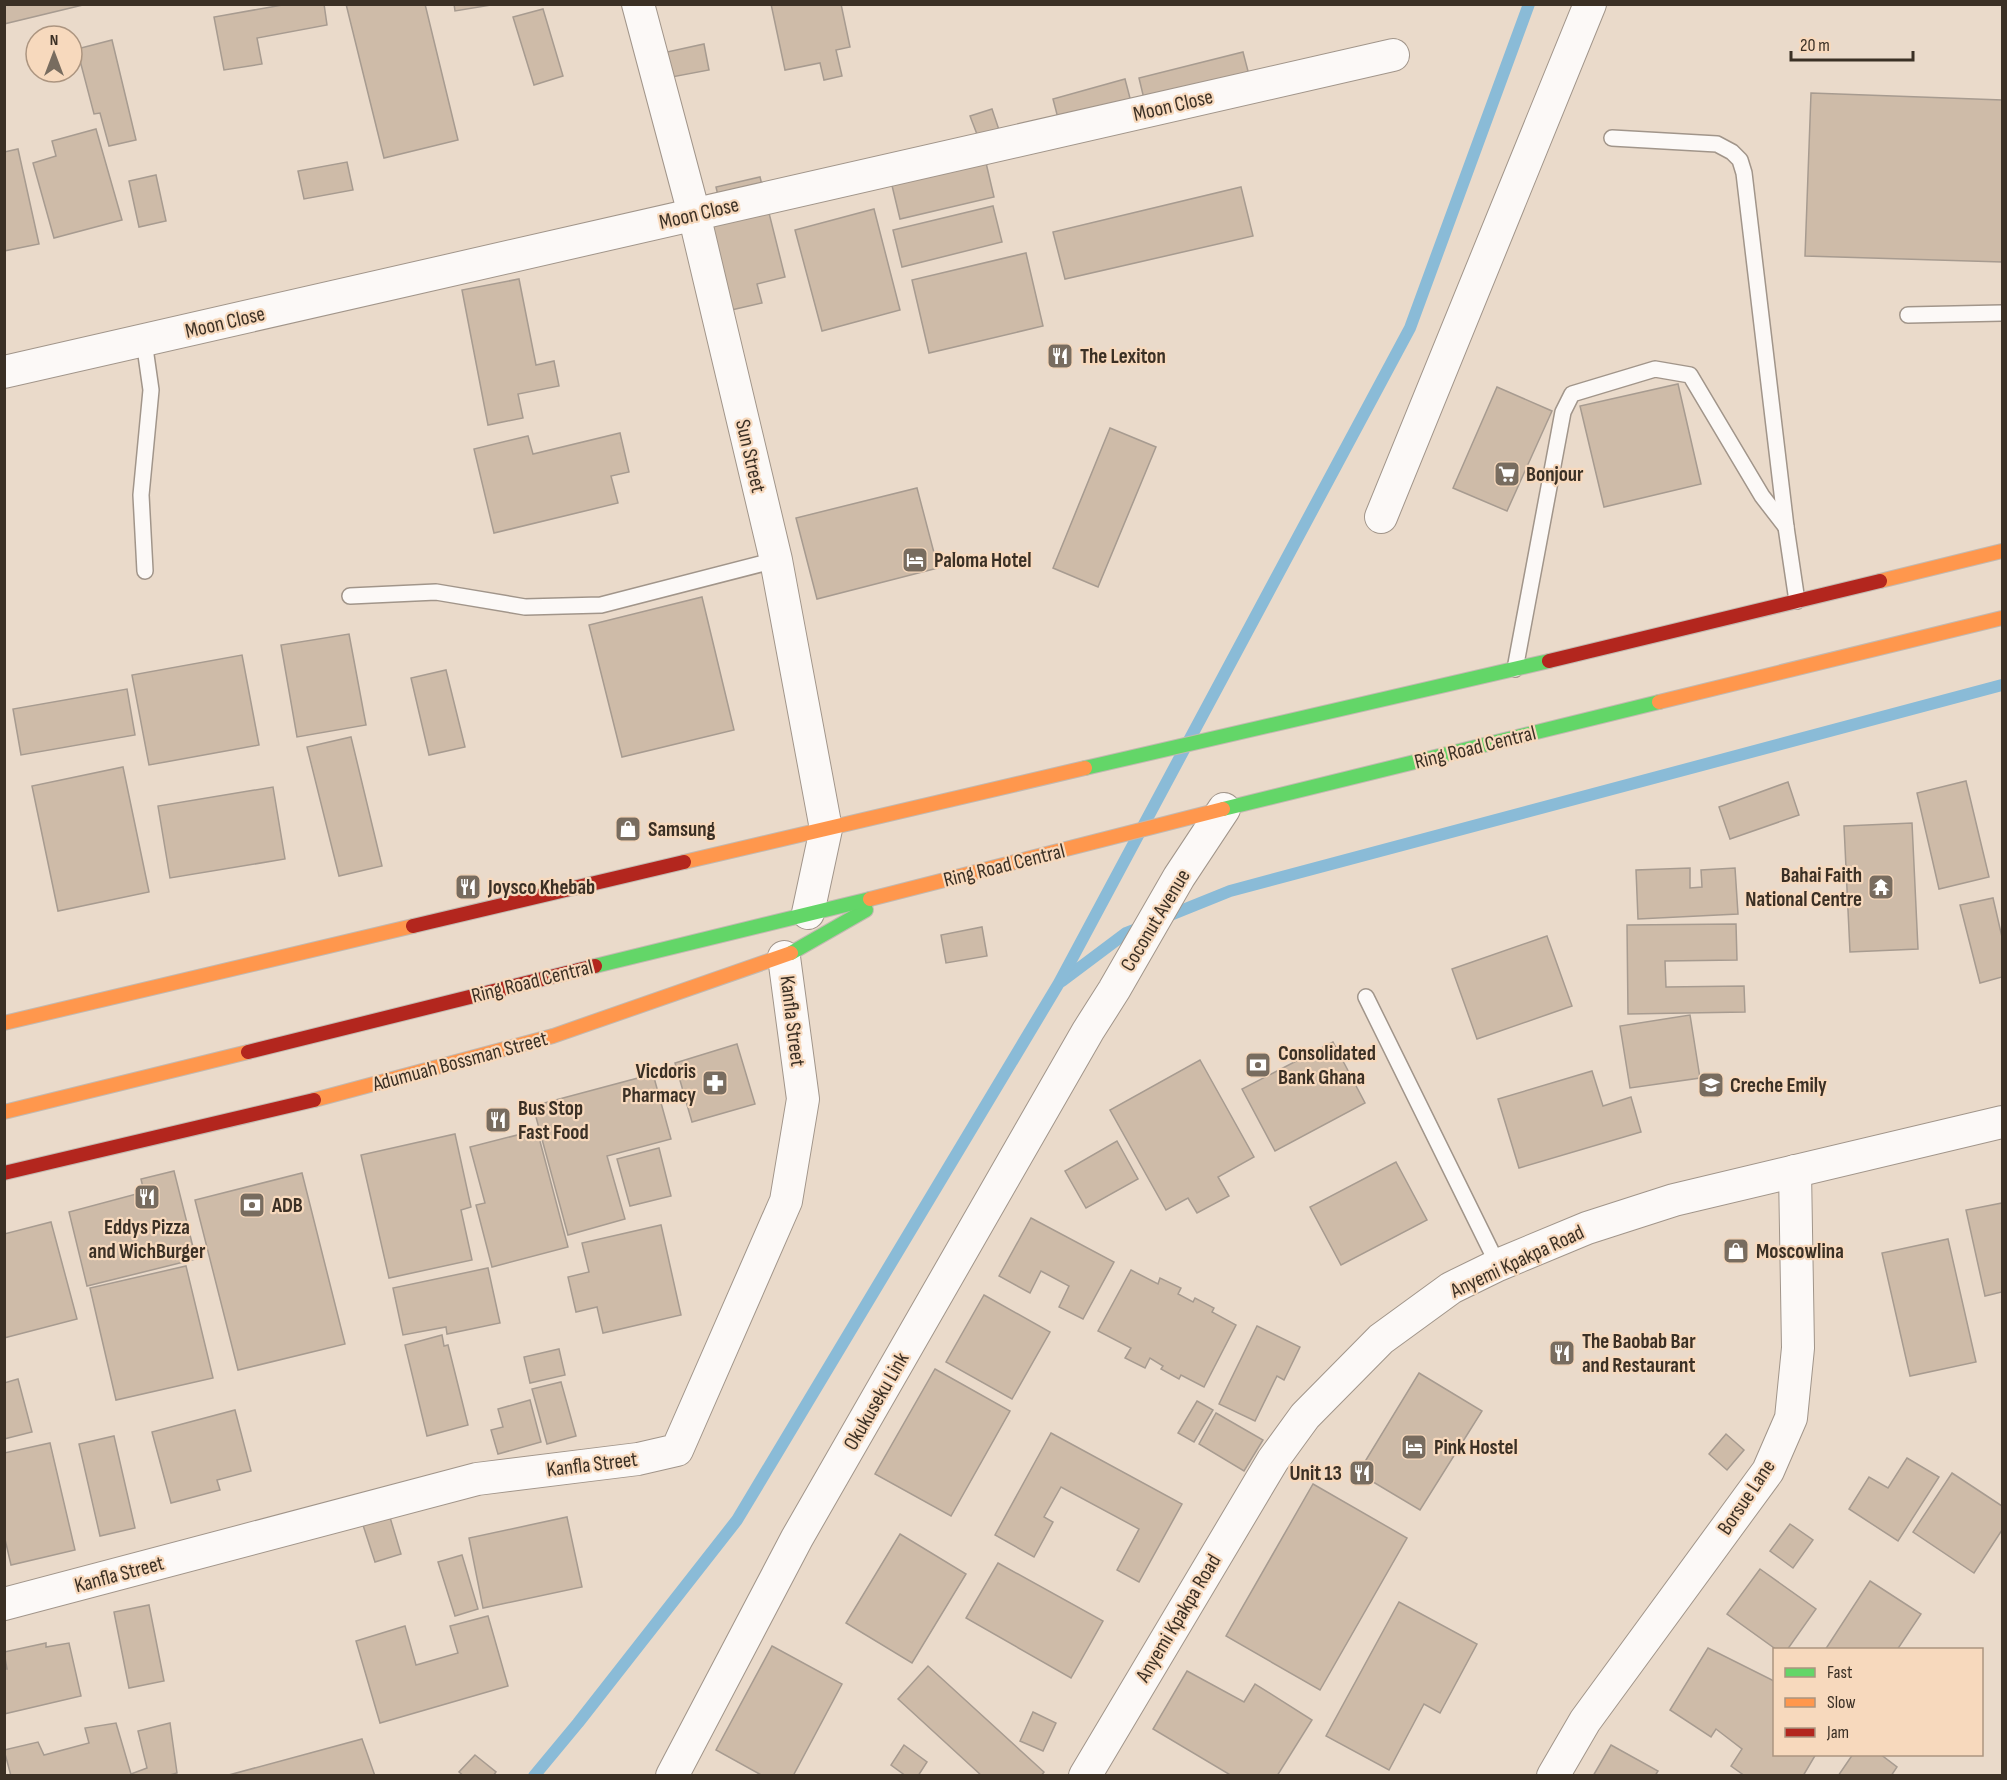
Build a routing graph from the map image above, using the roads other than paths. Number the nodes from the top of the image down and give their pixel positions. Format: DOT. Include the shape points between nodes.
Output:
graph roads {
  1 [pos="638,4"];
  2 [pos="1590,4"];
  3 [pos="1393,55"];
  4 [pos="1612,138"];
  5 [pos="694,214"];
  6 [pos="2002,313"];
  7 [pos="1908,315"];
  8 [pos="144,341"];
  9 [pos="4,372"];
  10 [pos="1381,517"];
  11 [pos="1786,527"];
  12 [pos="2002,551"];
  13 [pos="776,560"];
  14 [pos="145,571"];
  15 [pos="350,596"];
  16 [pos="1797,601"];
  17 [pos="2002,618"];
  18 [pos="1515,669"];
  19 [pos="1224,809"];
  20 [pos="826,829"];
  21 [pos="896,893"];
  22 [pos="808,913"];
  23 [pos="784,957"];
  24 [pos="1366,997"];
  25 [pos="4,1023"];
  26 [pos="1088,1031"];
  27 [pos="4,1112"];
  28 [pos="2002,1122"];
  29 [pos="1795,1171"];
  30 [pos="4,1173"];
  31 [pos="1498,1266"];
  32 [pos="4,1604"];
  33 [pos="672,1776"];
  34 [pos="1085,1776"];
  35 [pos="1553,1776"];
  1 -- 5 [label="street, Sun Street"];
  2 -- 10 [label="street"];
  3 -- 5 [label="street, Moon Close"];
  4 -- 11 [label="lane" via="1717,144 1740,160"];
  5 -- 8 [label="street, Moon Close"];
  5 -- 13 [label="street, Sun Street"];
  6 -- 7 [label="lane"];
  8 -- 9 [label="street, Moon Close"];
  8 -- 14 [label="lane" via="152,390 141,495"];
  11 -- 16 [label="lane"];
  11 -- 18 [label="lane" via="1762,496 1690,375 1655,369 1572,394 1563,412"];
  12 -- 16 [label="main road"];
  13 -- 15 [label="lane" via="601,605 525,608 436,592"];
  13 -- 20 [label="street, Sun Street"];
  16 -- 18 [label="main road"];
  17 -- 19 [label="main road, Ring Road Central"];
  18 -- 20 [label="main road"];
  19 -- 21 [label="main road, Ring Road Central"];
  19 -- 26 [label="street, Coconut Avenue"];
  20 -- 22 [label="street, Sun Street"];
  20 -- 25 [label="main road"];
  21 -- 22 [label="main road, Ring Road Central"];
  21 -- 23 [label="main road, Adumuah Bossman Street"];
  22 -- 27 [label="main road, Ring Road Central"];
  23 -- 30 [label="main road, Adumuah Bossman Street" via="542,1039 283,1108"];
  23 -- 32 [label="street, Kanfla Street" via="803,1100 786,1201 677,1450 638,1459 477,1479"];
  24 -- 31 [label="lane"];
  26 -- 33 [label="street, Okukuseku Link" via="797,1538"];
  28 -- 29 [label="street, Anyemi Kpakpa Road"];
  29 -- 31 [label="street, Anyemi Kpakpa Road" via="1663,1203 1587,1228"];
  29 -- 35 [label="street, Borsue Lane" via="1798,1348 1791,1418 1768,1471 1585,1721"];
  31 -- 34 [label="street, Anyemi Kpakpa Road" via="1451,1288 1381,1339 1305,1416 1273,1460"];
}
